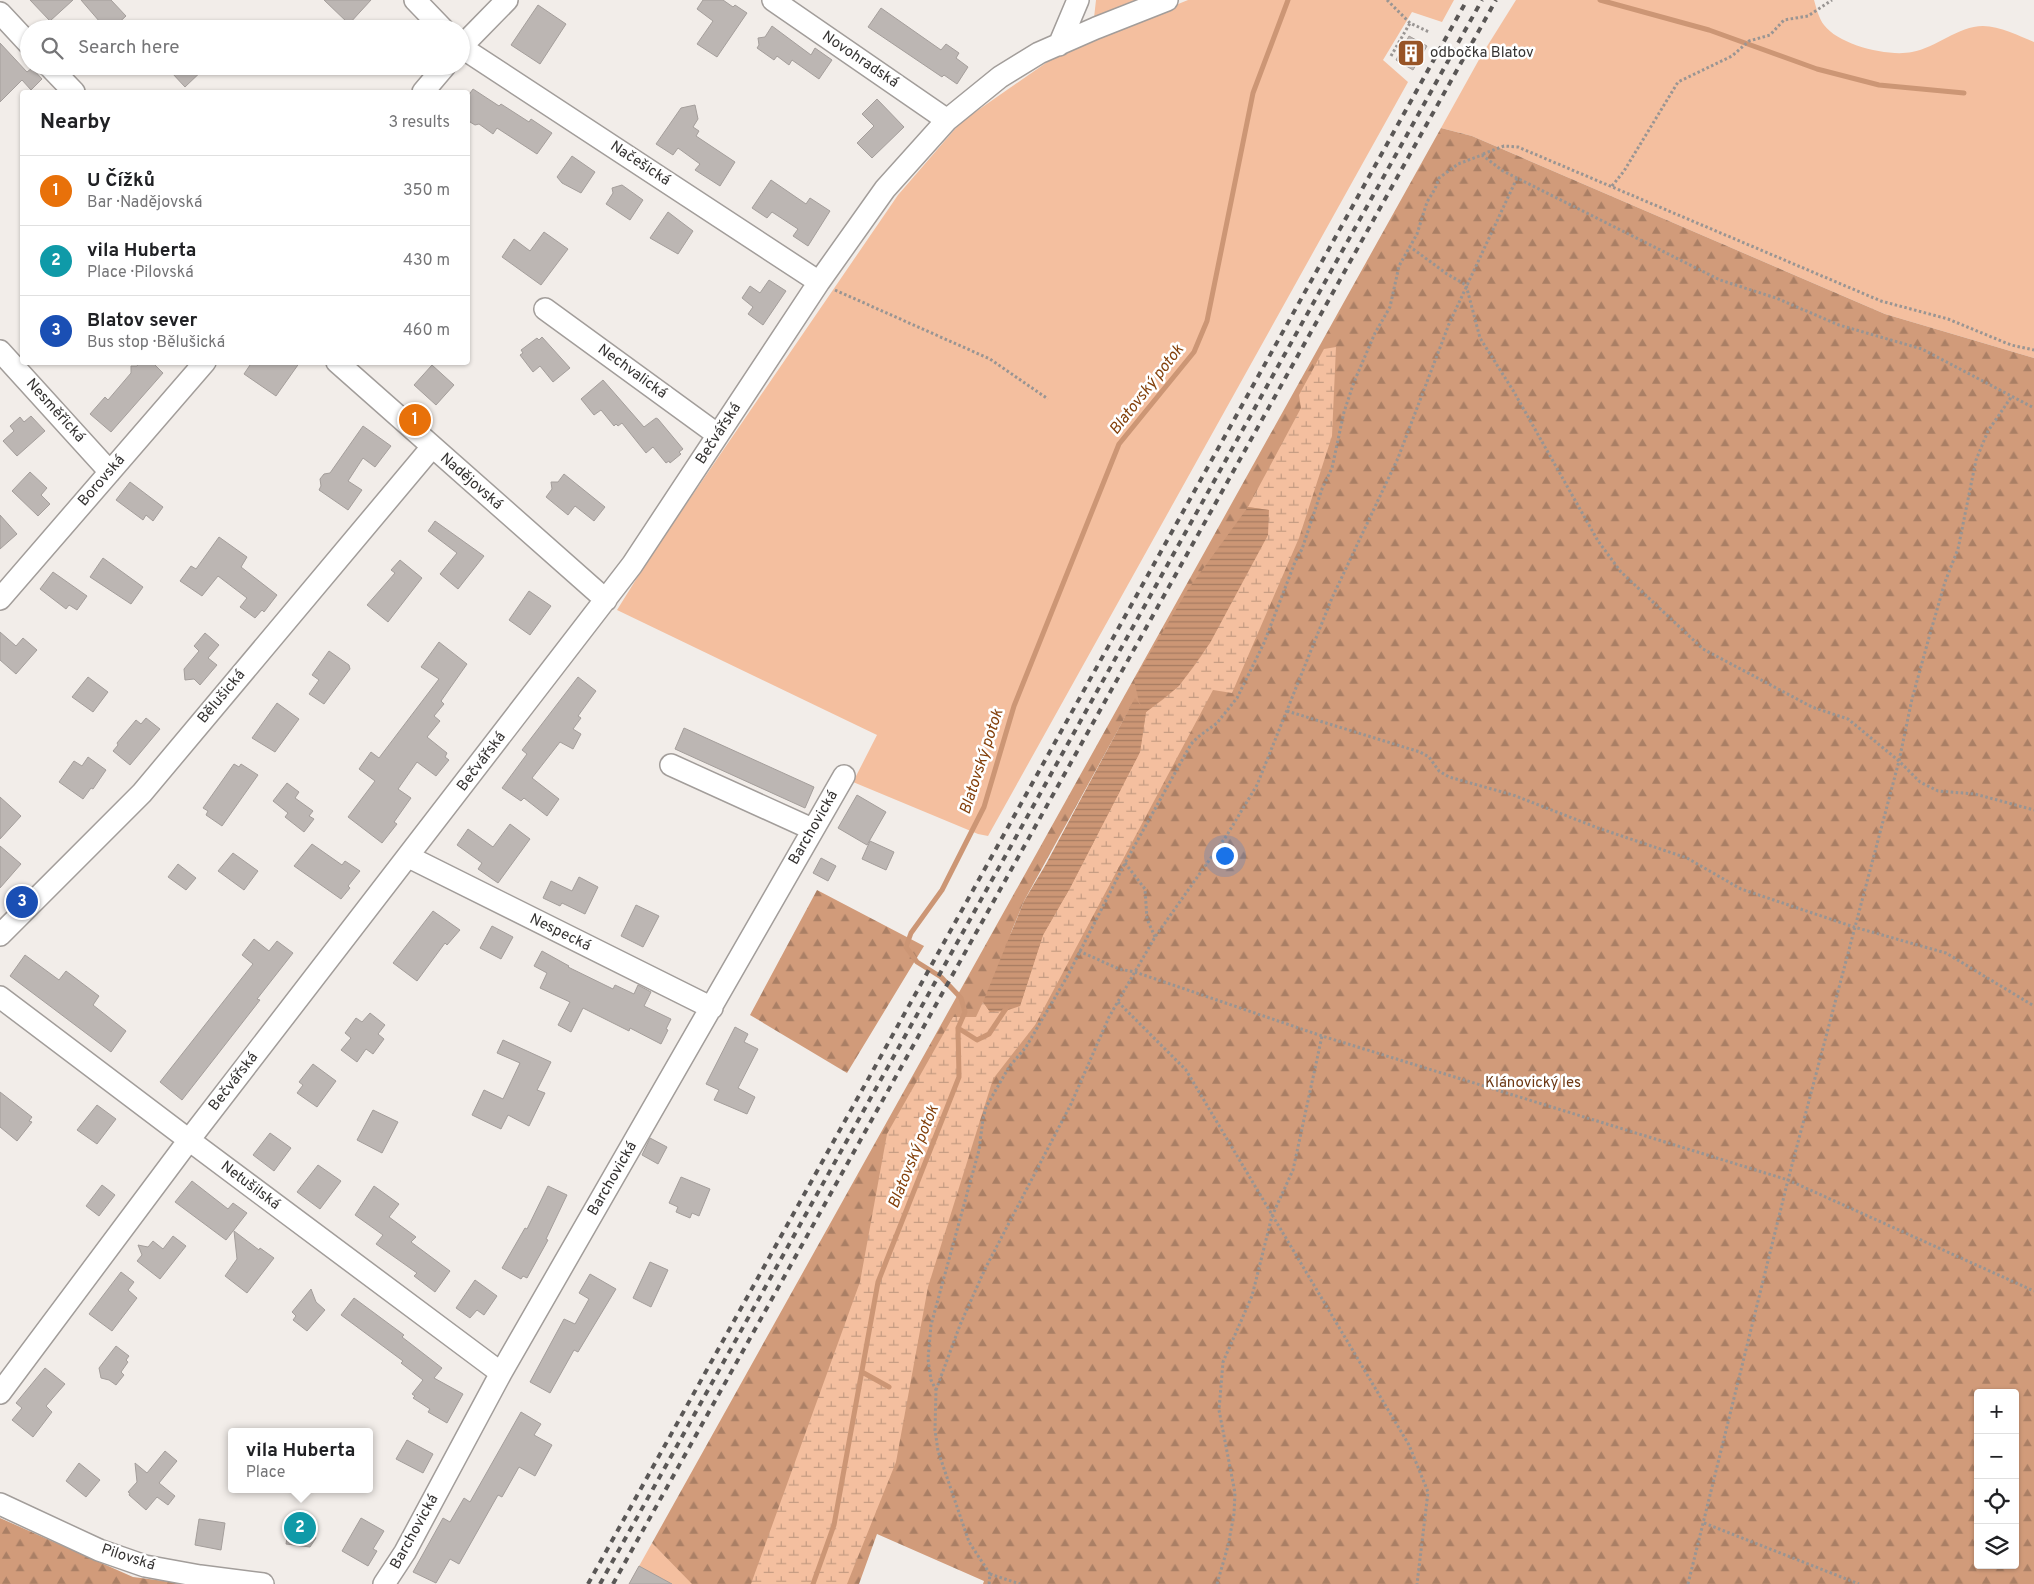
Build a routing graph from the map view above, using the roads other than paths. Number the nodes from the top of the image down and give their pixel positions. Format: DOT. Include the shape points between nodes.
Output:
graph roads {
  1 [pos="415,0"];
  2 [pos="507,0"];
  3 [pos="772,0"];
  4 [pos="1078,0"];
  5 [pos="1167,0"];
  6 [pos="0,14"];
  7 [pos="435,20"];
  8 [pos="20,35"];
  9 [pos="470,38"];
  10 [pos="1059,45"];
  11 [pos="470,53"];
  12 [pos="58,75"];
  13 [pos="437,75"];
  14 [pos="72,90"];
  15 [pos="425,90"];
  16 [pos="947,120"];
  17 [pos="819,282"];
  18 [pos="546,309"];
  19 [pos="0,351"];
  20 [pos="202,365"];
  21 [pos="340,365"];
  22 [pos="718,435"];
  23 [pos="432,447"];
  24 [pos="110,472"];
  25 [pos="0,599"];
  26 [pos="606,600"];
  27 [pos="671,765"];
  28 [pos="844,776"];
  29 [pos="812,829"];
  30 [pos="409,857"];
  31 [pos="0,935"];
  32 [pos="0,997"];
  33 [pos="712,1008"];
  34 [pos="189,1140"];
  35 [pos="501,1373"];
  36 [pos="0,1393"];
  37 [pos="0,1504"];
  38 [pos="264,1584"];
  39 [pos="384,1584"];
  1 -- 7 [label="street"];
  2 -- 9 [label="street"];
  3 -- 16 [label="street, Novohradská"];
  4 -- 10 [label="street"];
  5 -- 10 [label="street, Bečvářská"];
  6 -- 8 [label="street"];
  10 -- 16 [label="street, Bečvářská" via="1000,77"];
  11 -- 17 [label="street, Načešická"];
  12 -- 14 [label="street"];
  13 -- 15 [label="street"];
  16 -- 17 [label="street, Bečvářská" via="884,189"];
  17 -- 22 [label="street, Bečvářská"];
  18 -- 22 [label="street, Nechvalická"];
  19 -- 24 [label="street, Nesměřická"];
  20 -- 24 [label="street, Borovská"];
  21 -- 23 [label="street, Nadějovská"];
  22 -- 26 [label="street, Bečvářská"];
  23 -- 26 [label="street, Nadějovská"];
  23 -- 31 [label="street, Bělušická" via="142,793"];
  24 -- 25 [label="street, Borovská"];
  26 -- 30 [label="street, Bečvářská"];
  27 -- 29 [label="street"];
  28 -- 29 [label="street, Barchovická"];
  29 -- 33 [label="street, Barchovická"];
  30 -- 33 [label="street, Nespecká"];
  30 -- 34 [label="street, Bečvářská"];
  32 -- 34 [label="street, Netušilská"];
  33 -- 35 [label="street, Barchovická"];
  34 -- 35 [label="street, Netušilská"];
  34 -- 36 [label="street, Bečvářská"];
  35 -- 39 [label="street, Barchovická" via="405,1552"];
  37 -- 38 [label="street, Pilovská" via="99,1550 145,1566"];
}
